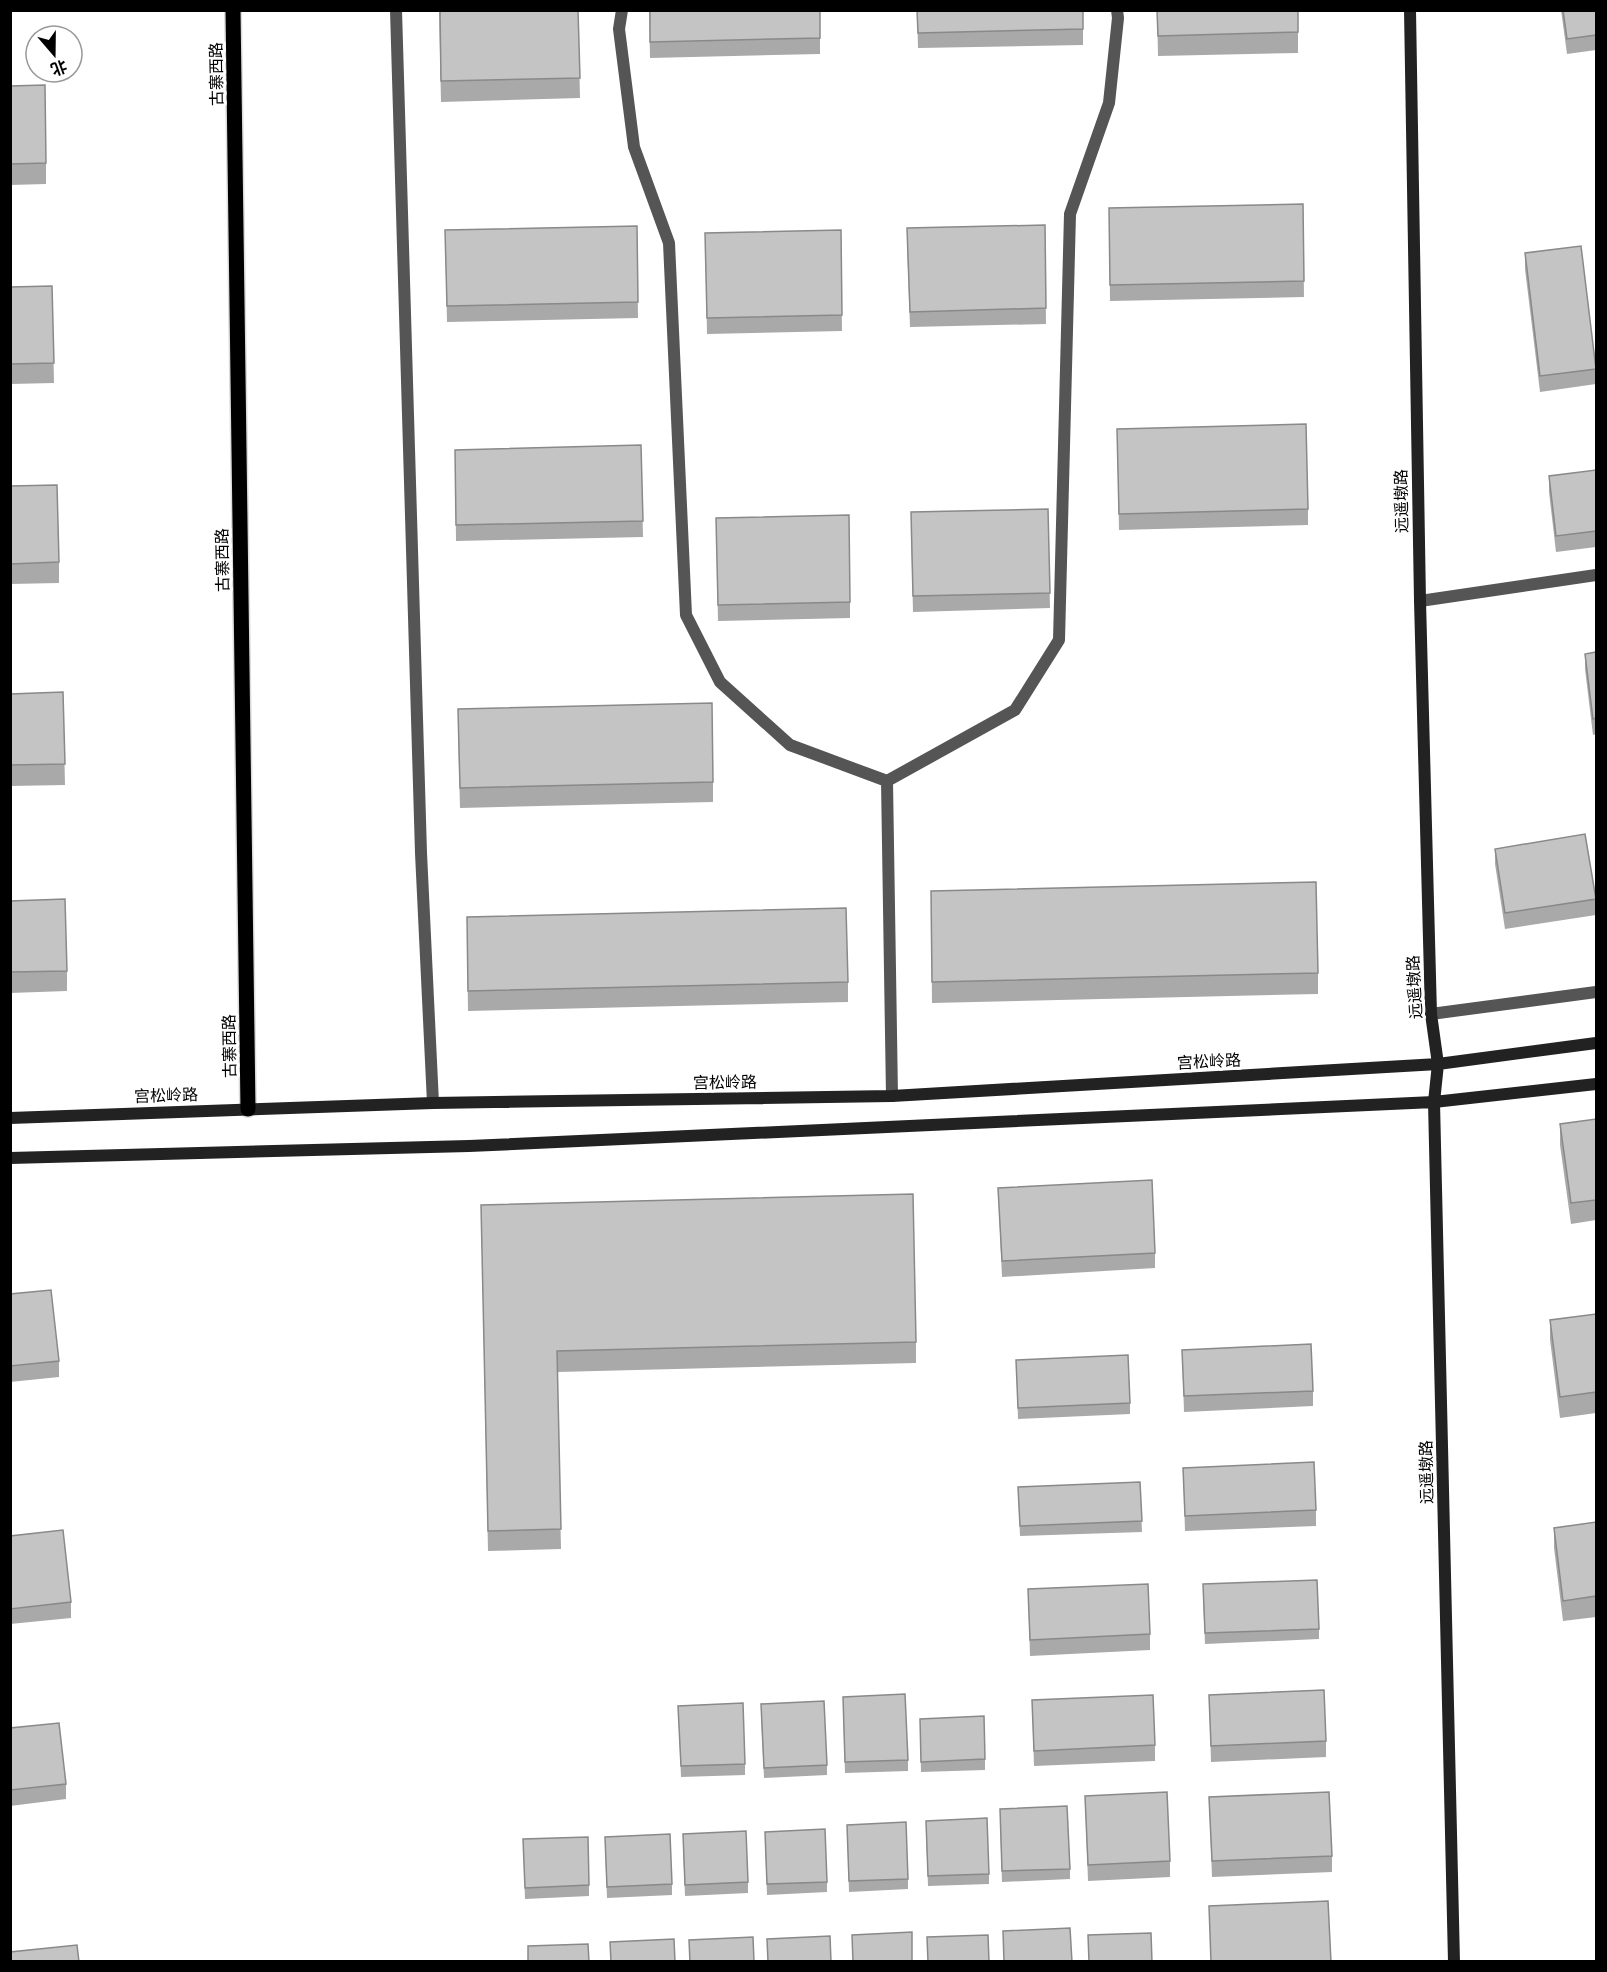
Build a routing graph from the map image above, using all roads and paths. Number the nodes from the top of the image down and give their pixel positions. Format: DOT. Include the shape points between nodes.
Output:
graph roads {
  1 [pos="233,10"];
  2 [pos="396,10"];
  3 [pos="622,10"];
  4 [pos="1117,10"];
  5 [pos="1410,10"];
  6 [pos="1596,575"];
  7 [pos="1420,601"];
  8 [pos="887,781"];
  9 [pos="1596,992"];
  10 [pos="1431,1014"];
  11 [pos="1596,1043"];
  12 [pos="1438,1064"];
  13 [pos="1596,1084"];
  14 [pos="892,1096"];
  15 [pos="433,1102"];
  16 [pos="1434,1102"];
  17 [pos="248,1109"];
  18 [pos="10,1118"];
  19 [pos="10,1158"];
  20 [pos="1454,1962"];
  1 -- 17 [label="main road, 古寨西路"];
  2 -- 15 [label="street" via="420,841"];
  3 -- 8 [label="street" via="619,29 634,147 669,243 686,615 720,682 790,745"];
  4 -- 8 [label="street" via="1109,103 1070,214 1059,640 1015,710"];
  5 -- 7 [label="main road, 远遥墩路"];
  6 -- 7 [label="street"];
  7 -- 10 [label="main road, 远遥墩路"];
  8 -- 14 [label="street"];
  9 -- 10 [label="street"];
  10 -- 12 [label="main road, 远遥墩路"];
  11 -- 12 [label="main road, 宫松岭路"];
  12 -- 14 [label="main road, 宫松岭路"];
  12 -- 16 [label="main road, 远遥墩路"];
  13 -- 16 [label="main road"];
  14 -- 15 [label="main road, 宫松岭路"];
  15 -- 17 [label="main road, 宫松岭路"];
  16 -- 19 [label="main road" via="469,1146"];
  16 -- 20 [label="main road, 远遥墩路"];
  17 -- 18 [label="main road, 宫松岭路"];
}
